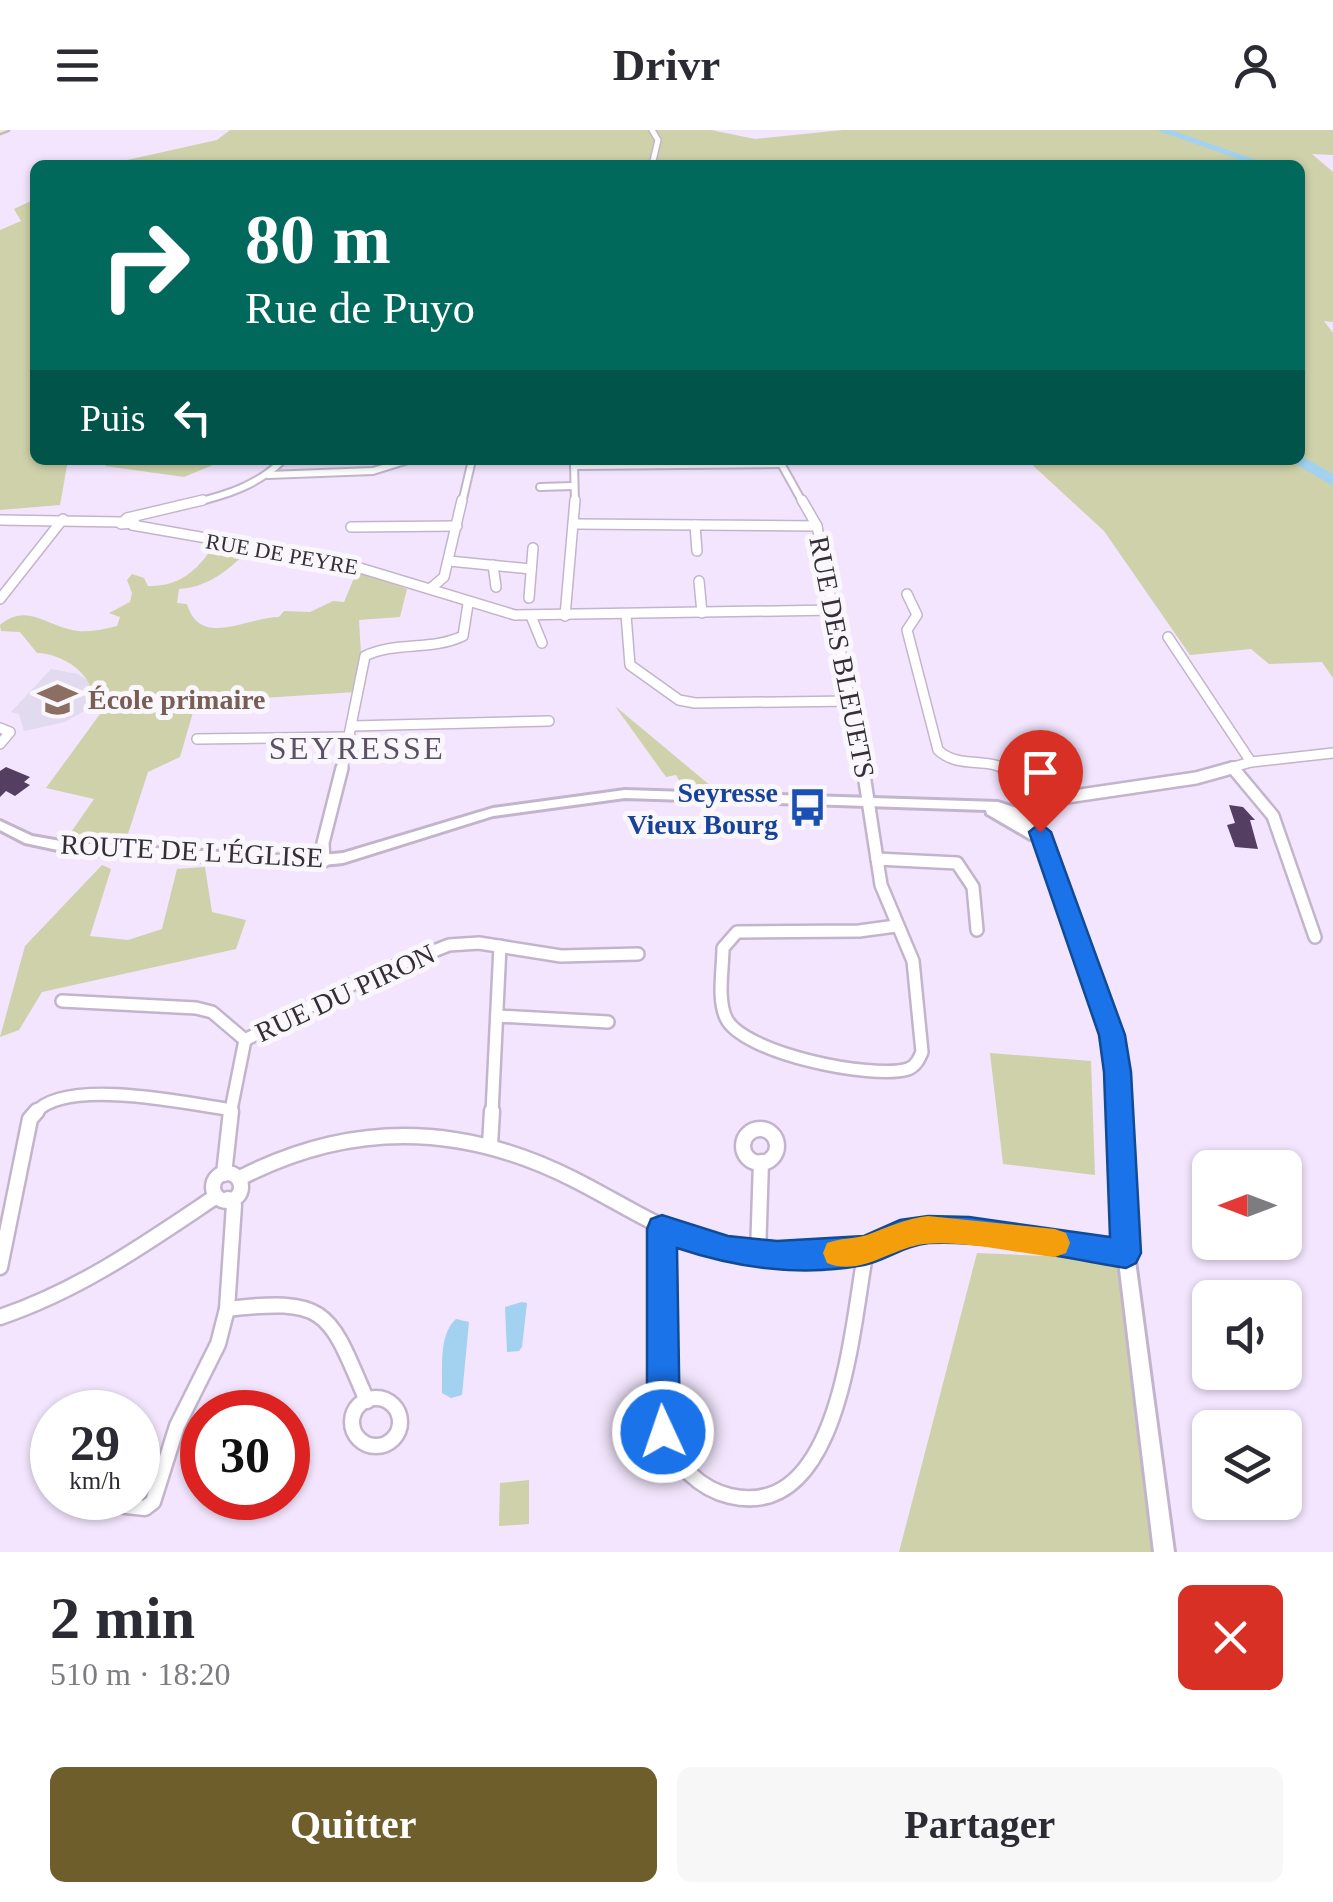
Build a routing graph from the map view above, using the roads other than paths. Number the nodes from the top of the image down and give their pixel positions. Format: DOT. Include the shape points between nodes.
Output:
graph roads {
  1 [pos="652,130"];
  2 [pos="654,160"];
  3 [pos="278,465"];
  4 [pos="392,465"];
  5 [pos="471,465"];
  6 [pos="574,465"];
  7 [pos="782,465"];
  8 [pos="268,474"];
  9 [pos="573,486"];
  10 [pos="540,487"];
  11 [pos="63,519"];
  12 [pos="0,520"];
  13 [pos="133,522"];
  14 [pos="575,524"];
  15 [pos="695,525"];
  16 [pos="457,526"];
  17 [pos="817,526"];
  18 [pos="351,527"];
  19 [pos="534,548"];
  20 [pos="697,552"];
  21 [pos="448,560"];
  22 [pos="493,565"];
  23 [pos="531,569"];
  24 [pos="699,582"];
  25 [pos="496,586"];
  26 [pos="431,588"];
  27 [pos="908,594"];
  28 [pos="529,598"];
  29 [pos="0,599"];
  30 [pos="468,604"];
  31 [pos="834,610"];
  32 [pos="702,612"];
  33 [pos="626,615"];
  34 [pos="531,616"];
  35 [pos="565,616"];
  36 [pos="1168,636"];
  37 [pos="542,644"];
  38 [pos="852,700"];
  39 [pos="549,720"];
  40 [pos="0,728"];
  41 [pos="351,732"];
  42 [pos="196,739"];
  43 [pos="0,744"];
  44 [pos="1333,754"];
  45 [pos="1251,762"];
  46 [pos="1233,767"];
  47 [pos="1033,802"];
  48 [pos="870,804"];
  49 [pos="1016,817"];
  50 [pos="0,825"];
  51 [pos="877,859"];
  52 [pos="324,860"];
  53 [pos="896,926"];
  54 [pos="976,930"];
  55 [pos="1315,937"];
  56 [pos="500,946"];
  57 [pos="638,954"];
  58 [pos="62,1001"];
  59 [pos="497,1016"];
  60 [pos="608,1022"];
  61 [pos="245,1040"];
  62 [pos="230,1110"];
  63 [pos="490,1145"];
  64 [pos="761,1162"];
  65 [pos="224,1174"];
  66 [pos="240,1178"];
  67 [pos="222,1198"];
  68 [pos="662,1229"];
  69 [pos="866,1250"];
  70 [pos="1126,1253"];
  71 [pos="758,1254"];
  72 [pos="0,1267"];
  73 [pos="227,1309"];
  74 [pos="0,1317"];
  75 [pos="367,1401"];
  76 [pos="160,1482"];
  77 [pos="1164,1552"];
  1 -- 2 [label="street" via="658,146"];
  3 -- 8 [label="street"];
  4 -- 8 [label="street"];
  5 -- 16 [label="street"];
  6 -- 9 [label="street"];
  7 -- 17 [label="street, RUE DES BLEUETS"];
  8 -- 13 [label="street" via="229,494"];
  9 -- 10 [label="street"];
  9 -- 14 [label="street"];
  11 -- 12 [label="street, RUE DE PEYRE"];
  11 -- 13 [label="street, RUE DE PEYRE"];
  11 -- 29 [label="street"];
  13 -- 26 [label="street, RUE DE PEYRE" via="337,562"];
  14 -- 15 [label="street"];
  14 -- 35 [label="street"];
  15 -- 17 [label="street"];
  15 -- 20 [label="street"];
  16 -- 18 [label="street"];
  16 -- 21 [label="street"];
  17 -- 31 [label="street, RUE DES BLEUETS"];
  19 -- 23 [label="street"];
  21 -- 22 [label="street"];
  21 -- 26 [label="street" via="441,582"];
  22 -- 23 [label="street"];
  22 -- 25 [label="street"];
  23 -- 28 [label="street"];
  24 -- 32 [label="street"];
  26 -- 30 [label="street, RUE DE PEYRE"];
  27 -- 47 [label="street" via="917,616 907,630 938,750 952,762 995,762 1008,769"];
  30 -- 34 [label="street, RUE DE PEYRE"];
  30 -- 41 [label="street" via="464,636 452,643 381,648 365,656"];
  31 -- 32 [label="street, RUE DE PEYRE"];
  31 -- 38 [label="street, RUE DES BLEUETS"];
  32 -- 33 [label="street, RUE DE PEYRE"];
  33 -- 35 [label="street, RUE DE PEYRE"];
  33 -- 38 [label="street" via="630,665 680,700"];
  34 -- 35 [label="street, RUE DE PEYRE"];
  34 -- 37 [label="street"];
  36 -- 45 [label="street"];
  38 -- 48 [label="street, RUE DES BLEUETS"];
  39 -- 41 [label="street"];
  40 -- 43 [label="street" via="10,732"];
  41 -- 42 [label="street"];
  41 -- 52 [label="street"];
  44 -- 45 [label="street"];
  45 -- 46 [label="street"];
  46 -- 47 [label="street"];
  46 -- 55 [label="street" via="1273,816"];
  47 -- 49 [label="street"];
  48 -- 49 [label="street, ROUTE DE L'ÉGLISE" via="979,806"];
  48 -- 51 [label="street, RUE DES BLEUETS"];
  48 -- 52 [label="street, ROUTE DE L'ÉGLISE" via="600,797 493,812"];
  49 -- 70 [label="street, ROUTE DE L'ÉGLISE" via="1045,847 1112,1035"];
  50 -- 52 [label="street, ROUTE DE L'ÉGLISE" via="29,840 72,848"];
  51 -- 53 [label="street, RUE DES BLEUETS"];
  51 -- 54 [label="street" via="957,863 972,882"];
  53 -- 53 [label="street, RUE DES BLEUETS" via="913,961 922,1052 908,1068 832,1067 744,1038 726,1018 724,948 737,932"];
  56 -- 57 [label="street, RUE DU PIRON" via="561,956"];
  56 -- 59 [label="street"];
  56 -- 61 [label="street, RUE DU PIRON" via="449,946 418,955"];
  58 -- 61 [label="street, RUE DU PIRON" via="196,1008 212,1012"];
  59 -- 60 [label="street"];
  59 -- 63 [label="street"];
  61 -- 62 [label="street"];
  62 -- 65 [label="street"];
  62 -- 72 [label="street" via="158,1098 66,1096 40,1107 26,1133"];
  63 -- 66 [label="street" via="430,1135 358,1138 296,1153"];
  63 -- 68 [label="street" via="571,1178"];
  64 -- 71 [label="street"];
  65 -- 66 [label="street"];
  65 -- 67 [label="street" via="213,1185"];
  66 -- 67 [label="street" via="237,1194"];
  67 -- 73 [label="street" via="234,1205"];
  67 -- 74 [label="street" via="106,1271"];
  68 -- 69 [label="street" via="663,1432 691,1478 740,1498 788,1487 820,1448"];
  68 -- 71 [label="street"];
  69 -- 70 [label="street" via="900,1234 951,1230"];
  69 -- 71 [label="street"];
  70 -- 77 [label="street"];
  73 -- 75 [label="street" via="279,1302 314,1308 332,1323"];
  73 -- 76 [label="street"];
}
